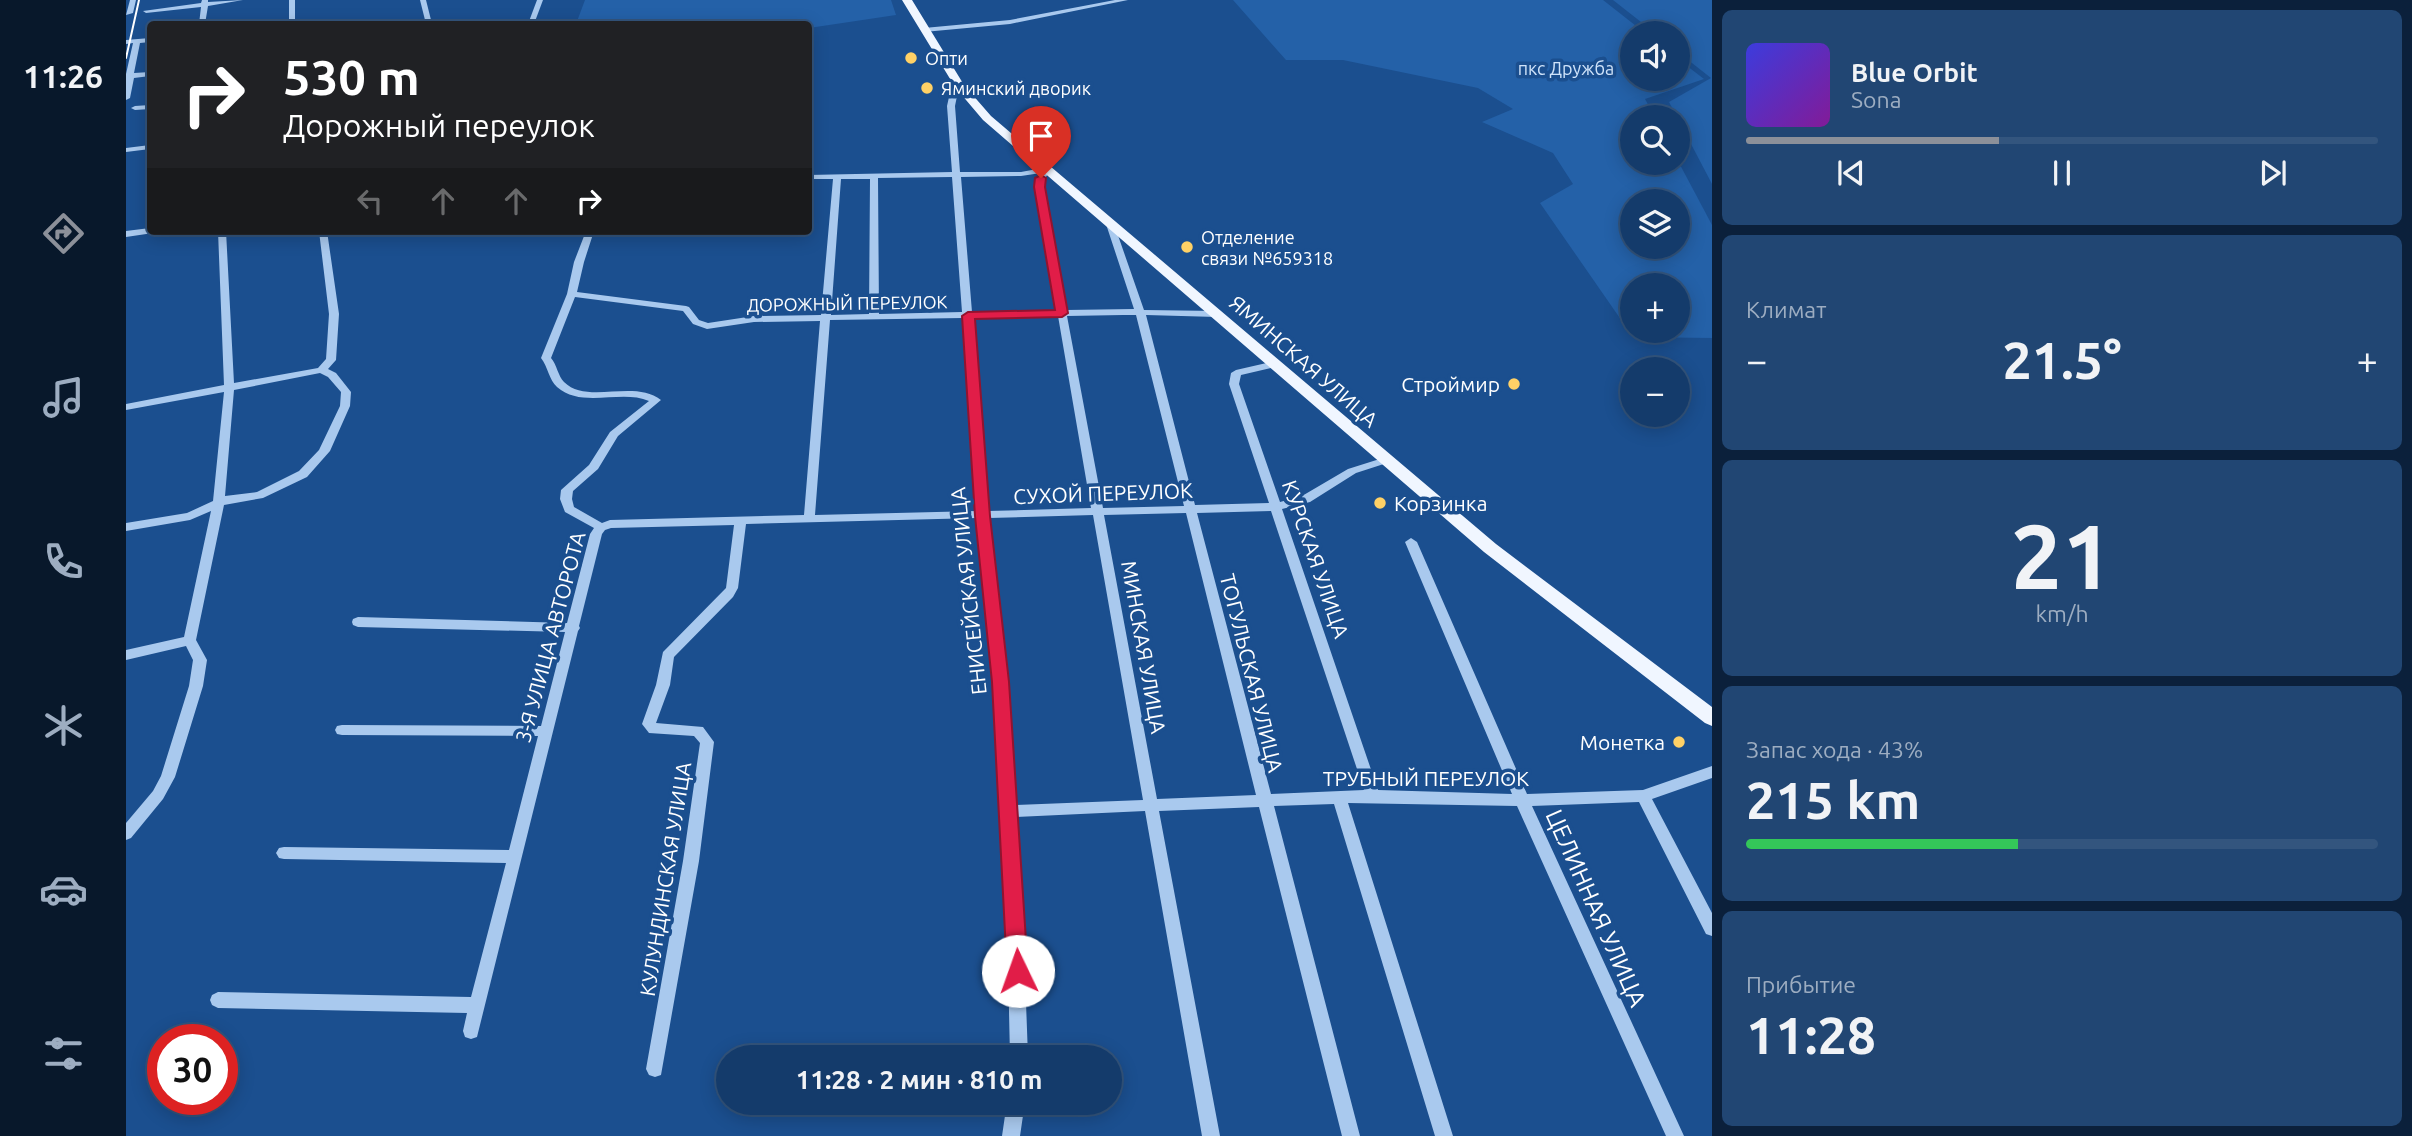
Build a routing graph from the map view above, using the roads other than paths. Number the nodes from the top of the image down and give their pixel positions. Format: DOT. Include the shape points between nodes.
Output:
graph roads {
  1 [pos="133,0"];
  2 [pos="240,0"];
  3 [pos="292,0"];
  4 [pos="423,0"];
  5 [pos="540,0"];
  6 [pos="907,0"];
  7 [pos="1099,0"];
  8 [pos="1125,0"];
  9 [pos="205,3"];
  10 [pos="1086,8"];
  11 [pos="146,11"];
  12 [pos="128,13"];
  13 [pos="202,21"];
  14 [pos="292,21"];
  15 [pos="428,21"];
  16 [pos="532,21"];
  17 [pos="924,30"];
  18 [pos="147,40"];
  19 [pos="137,41"];
  20 [pos="126,42"];
  21 [pos="147,74"];
  22 [pos="128,76"];
  23 [pos="956,81"];
  24 [pos="126,98"];
  25 [pos="147,107"];
  26 [pos="135,108"];
  27 [pos="147,147"];
  28 [pos="126,150"];
  29 [pos="1048,169"];
  30 [pos="956,175"];
  31 [pos="874,176"];
  32 [pos="812,177"];
  33 [pos="837,177"];
  34 [pos="1109,221"];
  35 [pos="147,231"];
  36 [pos="126,234"];
  37 [pos="222,235"];
  38 [pos="323,235"];
  39 [pos="589,235"];
  40 [pos="572,294"];
  41 [pos="1062,313"];
  42 [pos="1140,313"];
  43 [pos="1217,314"];
  44 [pos="968,316"];
  45 [pos="874,317"];
  46 [pos="825,318"];
  47 [pos="1275,364"];
  48 [pos="321,370"];
  49 [pos="229,389"];
  50 [pos="126,407"];
  51 [pos="1386,460"];
  52 [pos="219,502"];
  53 [pos="1277,507"];
  54 [pos="1188,508"];
  55 [pos="1098,512"];
  56 [pos="983,516"];
  57 [pos="809,520"];
  58 [pos="740,522"];
  59 [pos="126,527"];
  60 [pos="601,527"];
  61 [pos="1411,542"];
  62 [pos="358,622"];
  63 [pos="574,628"];
  64 [pos="190,640"];
  65 [pos="126,655"];
  66 [pos="1712,718"];
  67 [pos="342,730"];
  68 [pos="547,731"];
  69 [pos="1712,772"];
  70 [pos="1373,796"];
  71 [pos="1643,796"];
  72 [pos="1339,797"];
  73 [pos="1263,800"];
  74 [pos="1522,800"];
  75 [pos="1152,804"];
  76 [pos="1009,811"];
  77 [pos="126,834"];
  78 [pos="284,853"];
  79 [pos="515,857"];
  80 [pos="1712,929"];
  81 [pos="218,1000"];
  82 [pos="478,1005"];
  83 [pos="471,1031"];
  84 [pos="1019,1045"];
  85 [pos="655,1069"];
  86 [pos="1014,1115"];
  87 [pos="1011,1136"];
  88 [pos="1211,1136"];
  89 [pos="1350,1136"];
  90 [pos="1444,1136"];
  91 [pos="1675,1136"];
  1 -- 12 [label="street"];
  2 -- 9 [label="street"];
  3 -- 14 [label="street"];
  4 -- 15 [label="street"];
  5 -- 16 [label="street"];
  6 -- 17 [label="main road, ЯМИНСКАЯ УЛИЦА"];
  7 -- 10 [label="street"];
  8 -- 10 [label="street"];
  9 -- 11 [label="street"];
  9 -- 13 [label="street"];
  10 -- 17 [label="street" via="1010,22"];
  17 -- 23 [label="main road, ЯМИНСКАЯ УЛИЦА"];
  18 -- 19 [label="street"];
  19 -- 20 [label="street"];
  19 -- 22 [label="street"];
  21 -- 22 [label="street"];
  22 -- 24 [label="street"];
  23 -- 29 [label="main road, ЯМИНСКАЯ УЛИЦА" via="987,118"];
  23 -- 30 [label="street, ЕНИСЕЙСКАЯ УЛИЦА" via="951,106"];
  25 -- 26 [label="street"];
  27 -- 28 [label="street"];
  29 -- 30 [label="street" via="1028,174"];
  29 -- 34 [label="main road, ЯМИНСКАЯ УЛИЦА"];
  29 -- 41 [label="street, МИНСКАЯ УЛИЦА" via="1039,187"];
  30 -- 31 [label="street"];
  30 -- 44 [label="street, ЕНИСЕЙСКАЯ УЛИЦА"];
  31 -- 33 [label="street"];
  31 -- 45 [label="street"];
  32 -- 33 [label="street"];
  33 -- 46 [label="street"];
  34 -- 42 [label="street, ТОГУЛЬСКАЯ УЛИЦА"];
  34 -- 43 [label="main road, ЯМИНСКАЯ УЛИЦА"];
  35 -- 36 [label="street"];
  37 -- 49 [label="street"];
  38 -- 48 [label="street" via="334,325 331,360"];
  39 -- 40 [label="street, 3-Я УЛИЦА АВТОРОТА"];
  40 -- 46 [label="street, ДОРОЖНЫЙ ПЕРЕУЛОК" via="686,309 696,322 707,326 754,319"];
  40 -- 60 [label="street, 3-Я УЛИЦА АВТОРОТА" via="546,354 559,384 581,393 642,395 656,400 614,435 594,467 567,490 569,509"];
  41 -- 42 [label="street, ДОРОЖНЫЙ ПЕРЕУЛОК"];
  41 -- 44 [label="street, ДОРОЖНЫЙ ПЕРЕУЛОК"];
  41 -- 55 [label="street, МИНСКАЯ УЛИЦА"];
  42 -- 43 [label="street, ДОРОЖНЫЙ ПЕРЕУЛОК"];
  42 -- 54 [label="street, ТОГУЛЬСКАЯ УЛИЦА"];
  43 -- 47 [label="main road, ЯМИНСКАЯ УЛИЦА"];
  44 -- 45 [label="street, ДОРОЖНЫЙ ПЕРЕУЛОК"];
  44 -- 56 [label="street, ЕНИСЕЙСКАЯ УЛИЦА"];
  45 -- 46 [label="street, ДОРОЖНЫЙ ПЕРЕУЛОК"];
  46 -- 57 [label="street"];
  47 -- 51 [label="main road, ЯМИНСКАЯ УЛИЦА"];
  47 -- 53 [label="street, КУРСКАЯ УЛИЦА" via="1236,373 1233,379"];
  48 -- 49 [label="street"];
  48 -- 52 [label="street" via="344,389 345,406 317,461 281,486 253,497"];
  49 -- 50 [label="street"];
  49 -- 52 [label="street"];
  51 -- 53 [label="street, СУХОЙ ПЕРЕУЛОК" via="1352,471 1306,499"];
  51 -- 66 [label="main road, ЯМИНСКАЯ УЛИЦА" via="1490,548"];
  52 -- 59 [label="street" via="190,516"];
  52 -- 64 [label="street"];
  53 -- 54 [label="street, СУХОЙ ПЕРЕУЛОК"];
  53 -- 70 [label="street, КУРСКАЯ УЛИЦА"];
  54 -- 55 [label="street, СУХОЙ ПЕРЕУЛОК"];
  54 -- 73 [label="street, ТОГУЛЬСКАЯ УЛИЦА"];
  55 -- 56 [label="street, СУХОЙ ПЕРЕУЛОК"];
  55 -- 75 [label="street, МИНСКАЯ УЛИЦА"];
  56 -- 57 [label="street, СУХОЙ ПЕРЕУЛОК"];
  56 -- 76 [label="street, ЕНИСЕЙСКАЯ УЛИЦА"];
  57 -- 58 [label="street, СУХОЙ ПЕРЕУЛОК"];
  58 -- 60 [label="street, СУХОЙ ПЕРЕУЛОК"];
  58 -- 85 [label="street, КУЛУНДИНСКАЯ УЛИЦА" via="732,588 668,655 649,724 654,729 698,732 707,742"];
  60 -- 63 [label="street, 3-Я УЛИЦА АВТОРОТА"];
  61 -- 74 [label="street, ЦЕЛИННАЯ УЛИЦА"];
  62 -- 63 [label="street"];
  63 -- 68 [label="street, 3-Я УЛИЦА АВТОРОТА"];
  64 -- 65 [label="street"];
  64 -- 77 [label="street" via="200,660 197,686 168,777"];
  67 -- 68 [label="street"];
  68 -- 79 [label="street, 3-Я УЛИЦА АВТОРОТА"];
  69 -- 71 [label="street, ТРУБНЫЙ ПЕРЕУЛОК"];
  70 -- 72 [label="street, ТРУБНЫЙ ПЕРЕУЛОК"];
  70 -- 74 [label="street, ТРУБНЫЙ ПЕРЕУЛОК"];
  71 -- 74 [label="street, ТРУБНЫЙ ПЕРЕУЛОК"];
  71 -- 80 [label="street"];
  72 -- 73 [label="street, ТРУБНЫЙ ПЕРЕУЛОК"];
  72 -- 90 [label="street"];
  73 -- 75 [label="street, ТРУБНЫЙ ПЕРЕУЛОК"];
  73 -- 89 [label="street, ТОГУЛЬСКАЯ УЛИЦА"];
  74 -- 91 [label="street, ЦЕЛИННАЯ УЛИЦА"];
  75 -- 76 [label="street, ТРУБНЫЙ ПЕРЕУЛОК"];
  75 -- 88 [label="street, МИНСКАЯ УЛИЦА"];
  76 -- 84 [label="street, ЕНИСЕЙСКАЯ УЛИЦА"];
  78 -- 79 [label="street"];
  79 -- 82 [label="street, 3-Я УЛИЦА АВТОРОТА"];
  81 -- 82 [label="street"];
  82 -- 83 [label="street, 3-Я УЛИЦА АВТОРОТА"];
  86 -- 87 [label="street"];
}
